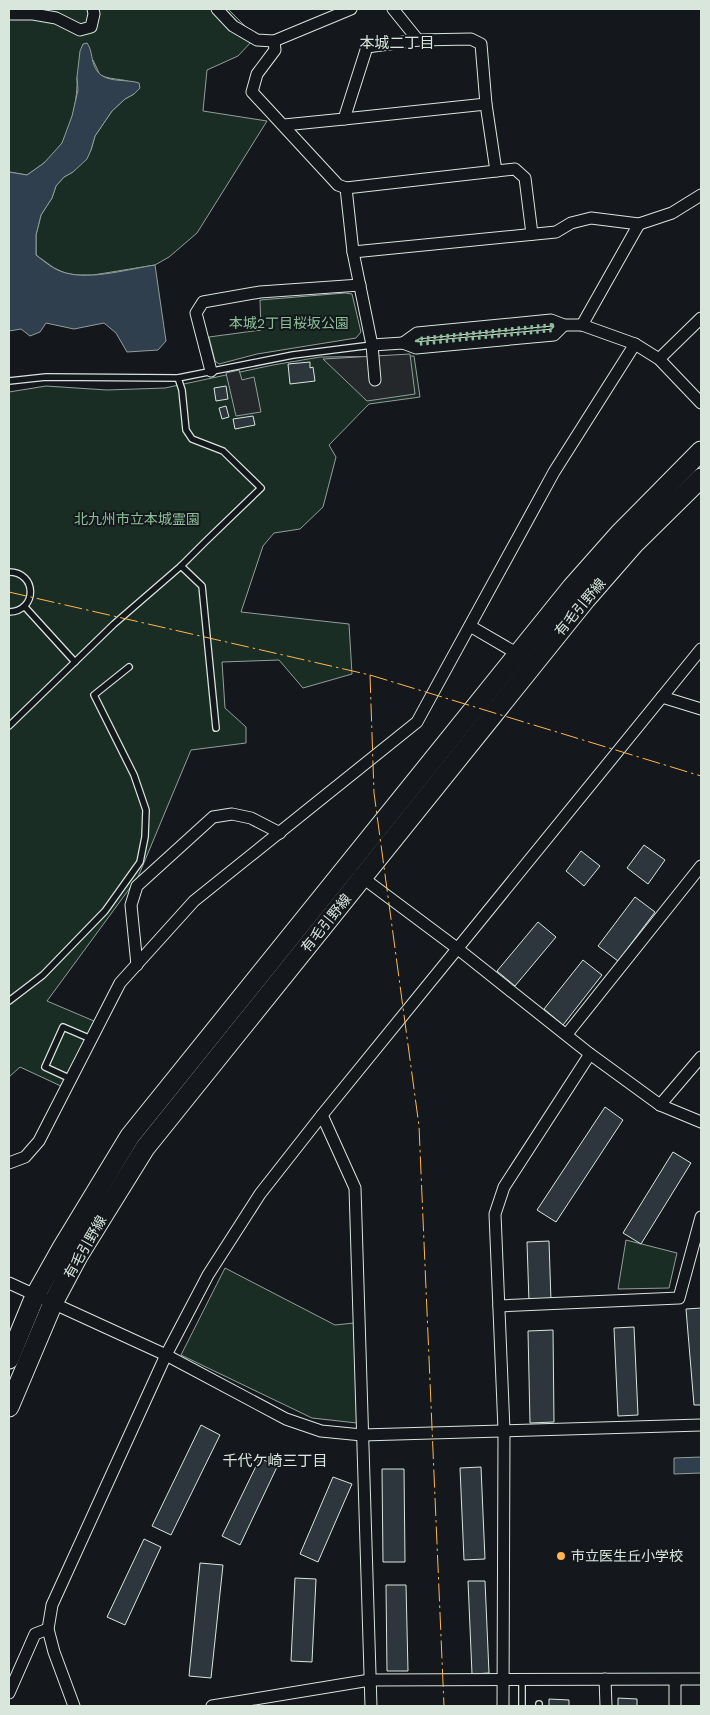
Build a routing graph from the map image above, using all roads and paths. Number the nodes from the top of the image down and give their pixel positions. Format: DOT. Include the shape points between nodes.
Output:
graph roads {
  1 [pos="93,9"];
  2 [pos="217,9"];
  3 [pos="351,9"];
  4 [pos="393,9"];
  5 [pos="9,14"];
  6 [pos="418,40"];
  7 [pos="274,41"];
  8 [pos="486,104"];
  9 [pos="344,119"];
  10 [pos="284,125"];
  11 [pos="496,171"];
  12 [pos="346,188"];
  13 [pos="701,195"];
  14 [pos="639,224"];
  15 [pos="532,234"];
  16 [pos="353,252"];
  17 [pos="360,285"];
  18 [pos="701,318"];
  19 [pos="582,325"];
  20 [pos="635,344"];
  21 [pos="372,345"];
  22 [pos="659,359"];
  23 [pos="211,371"];
  24 [pos="178,378"];
  25 [pos="375,380"];
  26 [pos="9,381"];
  27 [pos="701,403"];
  28 [pos="701,451"];
  29 [pos="701,478"];
  30 [pos="181,566"];
  31 [pos="9,572"];
  32 [pos="25,607"];
  33 [pos="9,612"];
  34 [pos="470,626"];
  35 [pos="701,649"];
  36 [pos="518,653"];
  37 [pos="75,662"];
  38 [pos="533,665"];
  39 [pos="129,667"];
  40 [pos="662,697"];
  41 [pos="701,709"];
  42 [pos="9,726"];
  43 [pos="216,728"];
  44 [pos="280,833"];
  45 [pos="347,865"];
  46 [pos="701,866"];
  47 [pos="363,877"];
  48 [pos="458,949"];
  49 [pos="137,965"];
  50 [pos="9,1001"];
  51 [pos="567,1034"];
  52 [pos="91,1039"];
  53 [pos="590,1054"];
  54 [pos="701,1057"];
  55 [pos="71,1079"];
  56 [pos="660,1105"];
  57 [pos="322,1115"];
  58 [pos="701,1122"];
  59 [pos="9,1164"];
  60 [pos="701,1216"];
  61 [pos="9,1283"];
  62 [pos="36,1296"];
  63 [pos="53,1303"];
  64 [pos="499,1306"];
  65 [pos="166,1355"];
  66 [pos="9,1359"];
  67 [pos="9,1407"];
  68 [pos="701,1425"];
  69 [pos="504,1430"];
  70 [pos="362,1435"];
  71 [pos="48,1629"];
  72 [pos="502,1679"];
  73 [pos="522,1679"];
  74 [pos="701,1679"];
  75 [pos="370,1680"];
  76 [pos="605,1680"];
  77 [pos="675,1680"];
  78 [pos="9,1693"];
  79 [pos="74,1706"];
  80 [pos="212,1706"];
  81 [pos="371,1706"];
  82 [pos="503,1706"];
  83 [pos="522,1706"];
  84 [pos="606,1706"];
  85 [pos="675,1706"];
  1 -- 5 [label="street" via="90,27 80,30 56,18"];
  2 -- 7 [label="street" via="233,26 257,40"];
  3 -- 7 [label="street"];
  4 -- 6 [label="street"];
  6 -- 8 [label="street" via="471,39 481,44"];
  6 -- 9 [label="street" via="366,47"];
  7 -- 10 [label="street" via="275,50 257,74 252,92"];
  8 -- 9 [label="street"];
  8 -- 11 [label="street"];
  9 -- 10 [label="street"];
  10 -- 12 [label="street" via="338,185"];
  11 -- 12 [label="street"];
  11 -- 15 [label="street" via="515,169 525,178"];
  12 -- 16 [label="street"];
  13 -- 14 [label="street" via="672,213"];
  14 -- 15 [label="street" via="591,218 571,223 556,232"];
  14 -- 19 [label="street"];
  15 -- 16 [label="street"];
  16 -- 17 [label="street"];
  17 -- 21 [label="street"];
  17 -- 23 [label="street" via="260,292 204,302 196,313"];
  18 -- 22 [label="street"];
  19 -- 20 [label="street"];
  19 -- 21 [label="street" via="564,324 554,335 416,348 403,343"];
  20 -- 22 [label="street"];
  20 -- 34 [label="street" via="554,472"];
  21 -- 23 [label="lane" via="292,355"];
  21 -- 25 [label="street"];
  22 -- 27 [label="street"];
  23 -- 24 [label="lane"];
  24 -- 26 [label="lane" via="46,377"];
  24 -- 30 [label="lane" via="186,430 192,439 223,451 261,488"];
  28 -- 36 [label="main road, 有毛引野線" via="619,534"];
  29 -- 38 [label="main road, 有毛引野線" via="634,544"];
  30 -- 37 [label="lane"];
  30 -- 43 [label="lane" via="202,586"];
  31 -- 32 [label="lane" via="24,577 30,586 30,597"];
  32 -- 33 [label="lane"];
  32 -- 37 [label="lane"];
  34 -- 36 [label="street"];
  34 -- 44 [label="street" via="417,722"];
  35 -- 40 [label="street"];
  36 -- 38 [label="street"];
  36 -- 45 [label="main road, 有毛引野線"];
  37 -- 42 [label="lane"];
  38 -- 47 [label="main road, 有毛引野線"];
  39 -- 50 [label="lane" via="94,695 134,775 146,810 146,837 140,862 105,911 43,976"];
  40 -- 41 [label="street"];
  40 -- 48 [label="street"];
  44 -- 49 [label="street" via="194,901"];
  44 -- 49 [label="street" via="251,818 232,814 213,817 137,886 131,905"];
  45 -- 47 [label="street"];
  45 -- 62 [label="main road, 有毛引野線" via="130,1136"];
  46 -- 51 [label="street"];
  47 -- 48 [label="street"];
  47 -- 63 [label="main road, 有毛引野線" via="145,1148"];
  48 -- 51 [label="street"];
  48 -- 57 [label="street"];
  49 -- 52 [label="street" via="120,983"];
  51 -- 53 [label="street"];
  52 -- 55 [label="street"];
  52 -- 55 [label="lane" via="63,1027 45,1066"];
  53 -- 56 [label="street"];
  53 -- 64 [label="street" via="504,1188 495,1214"];
  54 -- 56 [label="street"];
  55 -- 59 [label="street" via="39,1141 25,1156"];
  56 -- 58 [label="street"];
  57 -- 65 [label="street" via="260,1194 208,1275"];
  57 -- 70 [label="street" via="355,1188"];
  60 -- 64 [label="street" via="679,1298"];
  61 -- 62 [label="street"];
  62 -- 63 [label="street"];
  62 -- 66 [label="main road, 有毛引野線"];
  63 -- 65 [label="street"];
  63 -- 67 [label="main road, 有毛引野線"];
  64 -- 69 [label="street"];
  65 -- 70 [label="street" via="286,1419 321,1431"];
  65 -- 71 [label="street" via="52,1605"];
  68 -- 69 [label="street"];
  69 -- 70 [label="street"];
  69 -- 72 [label="street"];
  70 -- 75 [label="street"];
  71 -- 78 [label="street" via="35,1634"];
  71 -- 79 [label="street"];
  72 -- 73 [label="street"];
  72 -- 75 [label="street"];
  72 -- 82 [label="street"];
  73 -- 76 [label="street"];
  73 -- 83 [label="lane"];
  74 -- 77 [label="street"];
  75 -- 80 [label="street"];
  75 -- 81 [label="street"];
  76 -- 77 [label="street"];
  76 -- 84 [label="street"];
  77 -- 85 [label="street"];
}
